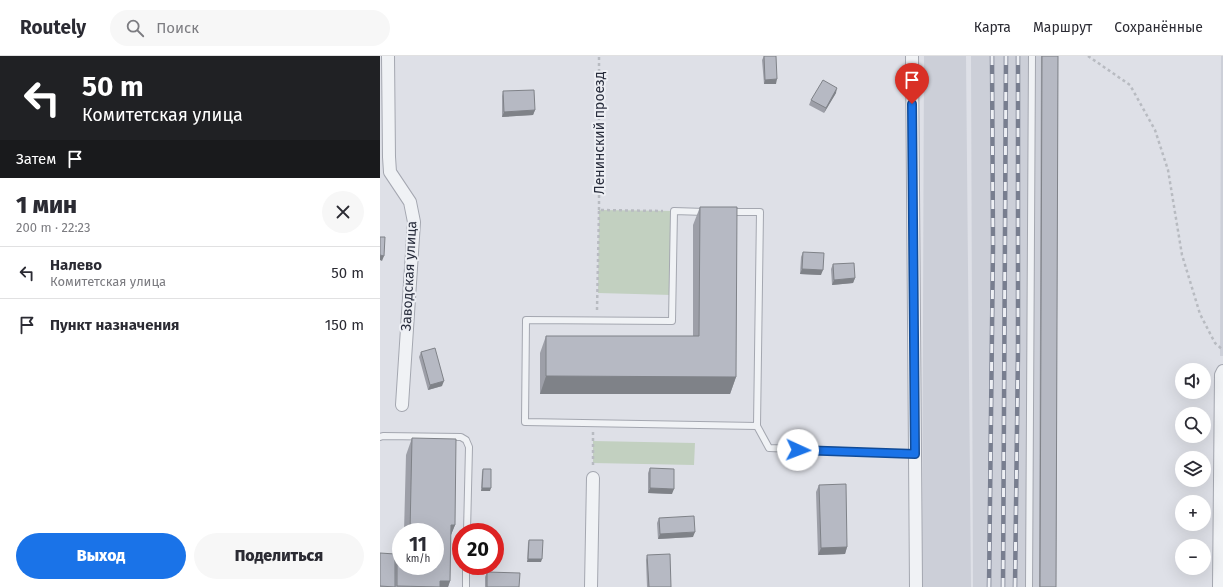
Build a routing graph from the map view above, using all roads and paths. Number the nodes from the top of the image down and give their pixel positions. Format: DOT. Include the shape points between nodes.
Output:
graph roads {
  1 [pos="388,56"];
  2 [pos="599,56"];
  3 [pos="912,56"];
  4 [pos="1032,56"];
  5 [pos="1088,56"];
  6 [pos="599,210"];
  7 [pos="674,211"];
  8 [pos="713,212"];
  9 [pos="721,212"];
  10 [pos="597,320"];
  11 [pos="1223,350"];
  12 [pos="1223,371"];
  13 [pos="402,405"];
  14 [pos="594,423"];
  15 [pos="757,426"];
  16 [pos="380,437"];
  17 [pos="915,454"];
  18 [pos="593,463"];
  19 [pos="593,478"];
  20 [pos="467,523"];
  21 [pos="466,575"];
  22 [pos="466,587"];
  23 [pos="591,587"];
  24 [pos="916,587"];
  25 [pos="1029,587"];
  26 [pos="1219,587"];
  1 -- 13 [label="street, Заводская улица" via="390,172 410,202 414,222"];
  2 -- 6 [label="path, Ленинский проезд"];
  3 -- 17 [label="street"];
  4 -- 25 [label="lane"];
  5 -- 11 [label="path" via="1130,84 1155,130 1168,170 1182,255 1200,314 1215,342"];
  6 -- 7 [label="path"];
  6 -- 10 [label="path, Ленинский проезд"];
  7 -- 8 [label="lane"];
  7 -- 10 [label="lane" via="672,322"];
  9 -- 15 [label="lane" via="760,212"];
  10 -- 14 [label="lane" via="526,320 525,422"];
  12 -- 26 [label="street" via="1220,375"];
  14 -- 15 [label="lane"];
  14 -- 18 [label="path"];
  15 -- 17 [label="lane" via="769,448"];
  16 -- 20 [label="lane" via="461,437 466,440 469,447"];
  17 -- 24 [label="street"];
  19 -- 23 [label="street"];
  21 -- 22 [label="lane"];
}
